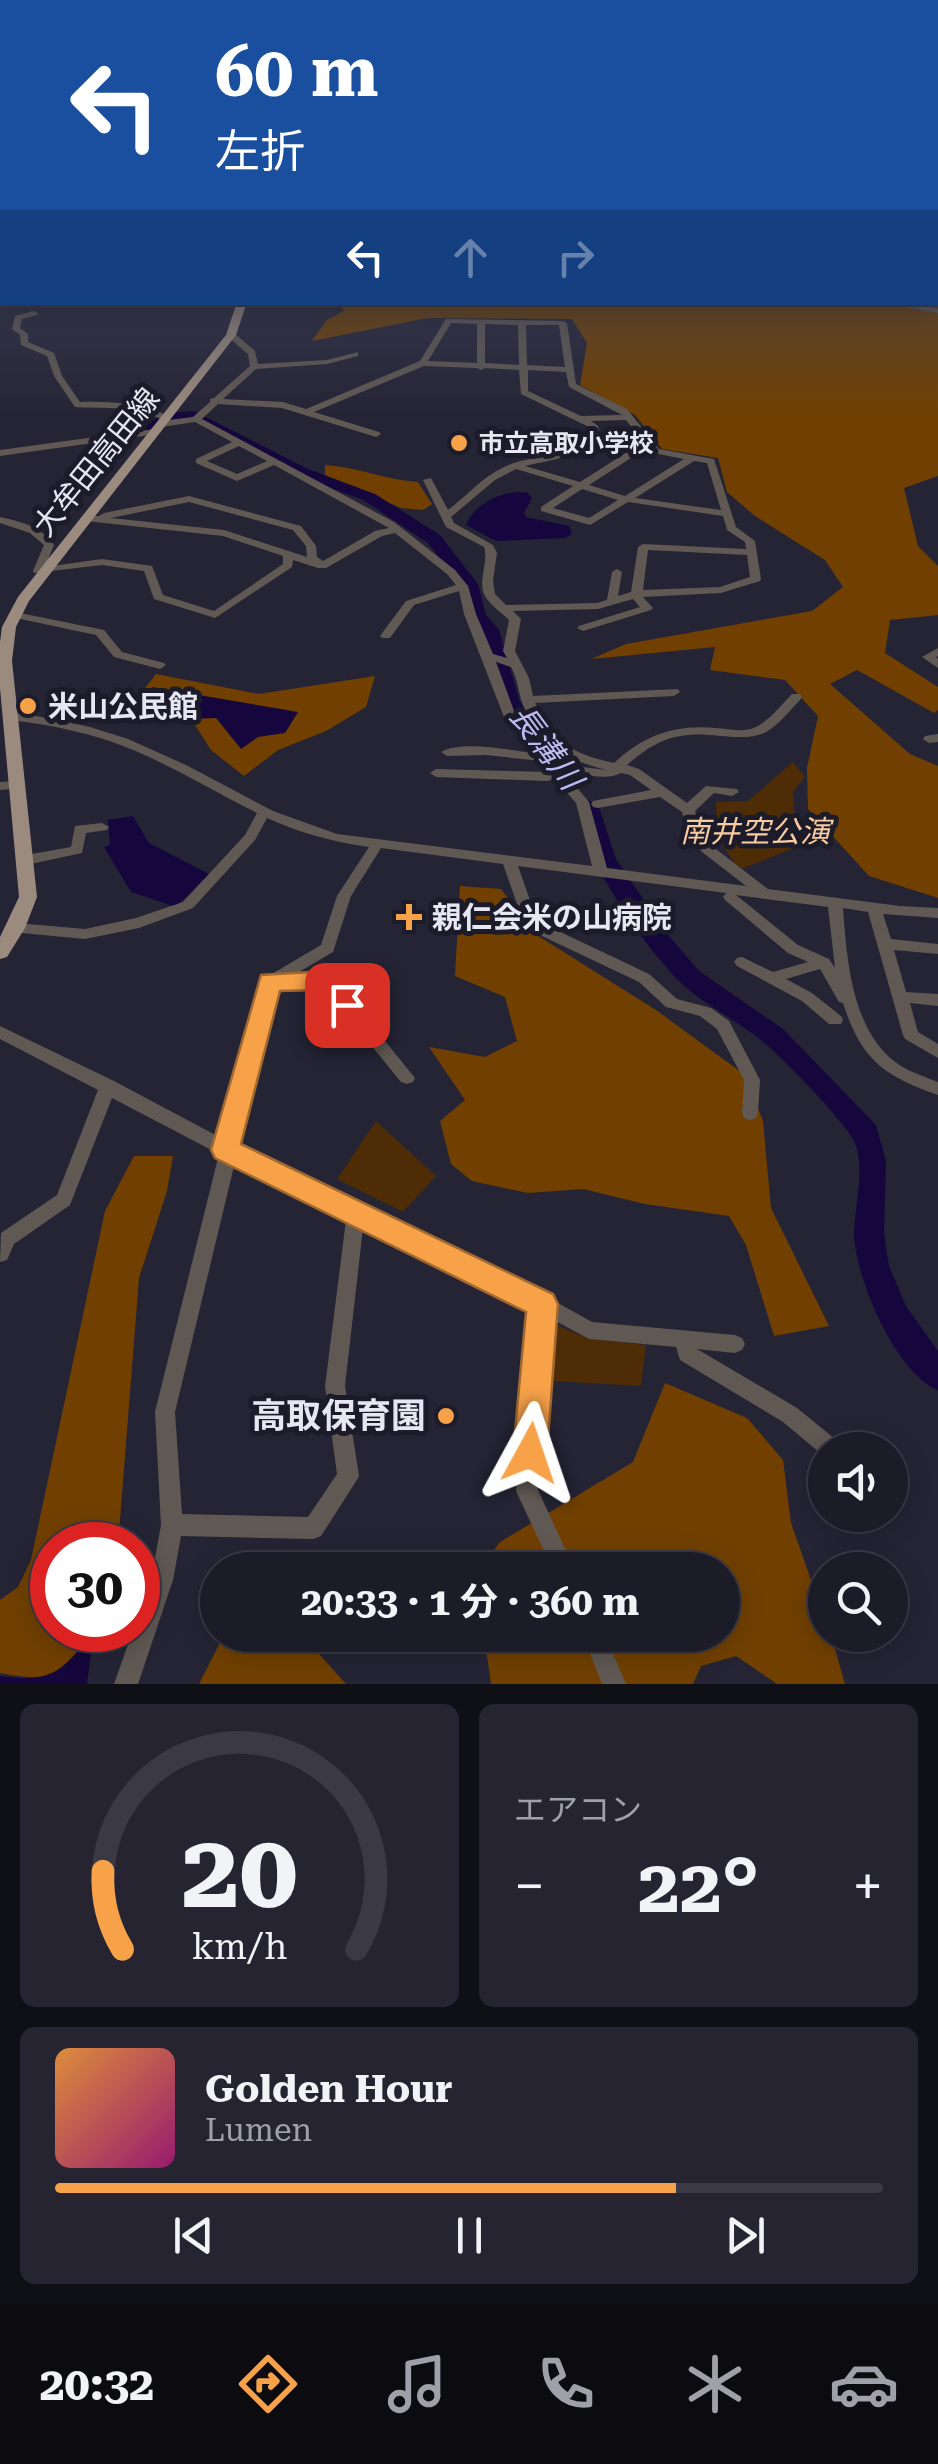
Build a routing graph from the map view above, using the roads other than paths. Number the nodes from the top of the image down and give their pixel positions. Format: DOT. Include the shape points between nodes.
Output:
graph roads {
  1 [pos="241,305"];
  2 [pos="898,305"];
  3 [pos="938,311"];
  4 [pos="34,313"];
  5 [pos="481,322"];
  6 [pos="522,322"];
  7 [pos="231,335"];
  8 [pos="356,354"];
  9 [pos="423,363"];
  10 [pos="254,367"];
  11 [pos="481,368"];
  12 [pos="523,368"];
  13 [pos="572,370"];
  14 [pos="214,401"];
  15 [pos="309,411"];
  16 [pos="628,417"];
  17 [pos="582,419"];
  18 [pos="196,420"];
  19 [pos="160,425"];
  20 [pos="376,434"];
  21 [pos="238,442"];
  22 [pos="649,442"];
  23 [pos="0,453"];
  24 [pos="692,457"];
  25 [pos="274,462"];
  26 [pos="515,465"];
  27 [pos="428,480"];
  28 [pos="580,485"];
  29 [pos="625,499"];
  30 [pos="727,514"];
  31 [pos="446,516"];
  32 [pos="87,517"];
  33 [pos="0,520"];
  34 [pos="396,530"];
  35 [pos="750,552"];
  36 [pos="288,557"];
  37 [pos="322,566"];
  38 [pos="43,572"];
  39 [pos="617,572"];
  40 [pos="462,586"];
  41 [pos="636,594"];
  42 [pos="612,602"];
  43 [pos="504,608"];
  44 [pos="657,609"];
  45 [pos="15,615"];
  46 [pos="584,628"];
  47 [pos="386,636"];
  48 [pos="938,651"];
  49 [pos="488,656"];
  50 [pos="2,662"];
  51 [pos="514,664"];
  52 [pos="938,664"];
  53 [pos="160,665"];
  54 [pos="674,692"];
  55 [pos="796,698"];
  56 [pos="528,700"];
  57 [pos="9,716"];
  58 [pos="447,752"];
  59 [pos="544,758"];
  60 [pos="621,766"];
  61 [pos="436,773"];
  62 [pos="556,775"];
  63 [pos="0,786"];
  64 [pos="17,786"];
  65 [pos="663,792"];
  66 [pos="732,792"];
  67 [pos="598,804"];
  68 [pos="688,810"];
  69 [pos="264,812"];
  70 [pos="102,826"];
  71 [pos="377,844"];
  72 [pos="26,860"];
  73 [pos="509,860"];
  74 [pos="601,872"];
  75 [pos="764,893"];
  76 [pos="730,896"];
  77 [pos="835,902"];
  78 [pos="874,907"];
  79 [pos="938,913"];
  80 [pos="16,928"];
  81 [pos="884,944"];
  82 [pos="938,949"];
  83 [pos="0,952"];
  84 [pos="742,962"];
  85 [pos="824,963"];
  86 [pos="773,977"];
  87 [pos="270,982"];
  88 [pos="900,997"];
  89 [pos="938,1000"];
  90 [pos="835,1020"];
  91 [pos="860,1025"];
  92 [pos="0,1032"];
  93 [pos="938,1052"];
  94 [pos="407,1078"];
  95 [pos="108,1086"];
  96 [pos="938,1089"];
  97 [pos="750,1113"];
  98 [pos="226,1150"];
  99 [pos="355,1216"];
  100 [pos="0,1254"];
  101 [pos="542,1304"];
  102 [pos="685,1340"];
  103 [pos="735,1344"];
  104 [pos="810,1432"];
  105 [pos="172,1524"];
  106 [pos="556,1552"];
  107 [pos="601,1652"];
  108 [pos="126,1684"];
  109 [pos="614,1684"];
  1 -- 7 [label="main road, 大牟田高田線"];
  2 -- 3 [label="street"];
  4 -- 19 [label="street" via="18,318 16,329 24,343 51,355 78,405 158,413"];
  5 -- 6 [label="street"];
  5 -- 9 [label="street" via="445,324"];
  5 -- 11 [label="street"];
  6 -- 12 [label="street"];
  6 -- 13 [label="street" via="563,323"];
  7 -- 10 [label="street" via="252,354"];
  7 -- 19 [label="main road, 大牟田高田線"];
  8 -- 10 [label="street"];
  9 -- 11 [label="street"];
  9 -- 15 [label="street"];
  10 -- 14 [label="street"];
  11 -- 12 [label="street"];
  12 -- 13 [label="street"];
  12 -- 17 [label="street" via="524,392"];
  13 -- 16 [label="street" via="572,386"];
  14 -- 15 [label="street"];
  14 -- 18 [label="street"];
  15 -- 20 [label="street"];
  16 -- 17 [label="street"];
  16 -- 22 [label="street"];
  17 -- 26 [label="street" via="594,434 578,450"];
  18 -- 19 [label="street"];
  18 -- 21 [label="street"];
  19 -- 23 [label="street"];
  19 -- 32 [label="main road, 大牟田高田線"];
  21 -- 25 [label="street"];
  21 -- 25 [label="street" via="199,460 237,478"];
  22 -- 24 [label="street" via="656,451"];
  22 -- 28 [label="street"];
  24 -- 29 [label="street"];
  24 -- 30 [label="street" via="714,464"];
  25 -- 34 [label="street"];
  26 -- 28 [label="street"];
  26 -- 31 [label="street"];
  27 -- 31 [label="street"];
  28 -- 29 [label="street"];
  28 -- 29 [label="street" via="546,509 590,522"];
  29 -- 30 [label="street"];
  30 -- 35 [label="street" via="731,528 750,540"];
  31 -- 43 [label="street" via="455,529 488,546 490,595"];
  32 -- 36 [label="street" via="224,533"];
  32 -- 37 [label="street" via="189,499 297,528"];
  32 -- 38 [label="main road, 大牟田高田線"];
  33 -- 38 [label="street" via="44,536 50,546 38,571"];
  34 -- 37 [label="street"];
  34 -- 40 [label="street"];
  35 -- 41 [label="street" via="756,579 721,590"];
  35 -- 41 [label="street" via="643,546"];
  36 -- 37 [label="street"];
  36 -- 38 [label="street" via="272,578 216,615 158,596 148,568 102,562"];
  38 -- 45 [label="main road, 大牟田高田線"];
  39 -- 42 [label="street"];
  40 -- 47 [label="street" via="410,602"];
  40 -- 49 [label="street"];
  41 -- 42 [label="street"];
  41 -- 44 [label="street"];
  41 -- 46 [label="street" via="648,608"];
  42 -- 43 [label="street"];
  43 -- 51 [label="street" via="515,619"];
  45 -- 50 [label="main road, 大牟田高田線"];
  45 -- 53 [label="street" via="100,632 118,655"];
  48 -- 52 [label="street" via="928,657"];
  49 -- 51 [label="street"];
  49 -- 59 [label="street" via="510,717"];
  50 -- 57 [label="main road, 大牟田高田線"];
  51 -- 56 [label="street"];
  54 -- 56 [label="street"];
  55 -- 60 [label="street" via="760,730 663,734 648,739"];
  56 -- 60 [label="street" via="548,736 567,752"];
  57 -- 64 [label="main road, 大牟田高田線"];
  57 -- 69 [label="street" via="124,742"];
  58 -- 59 [label="street"];
  59 -- 62 [label="street"];
  60 -- 62 [label="street" via="608,774"];
  60 -- 65 [label="street"];
  61 -- 62 [label="street"];
  62 -- 74 [label="street" via="582,802"];
  63 -- 64 [label="street"];
  64 -- 72 [label="main road, 大牟田高田線"];
  65 -- 67 [label="street"];
  65 -- 68 [label="street"];
  66 -- 68 [label="street" via="711,789"];
  68 -- 75 [label="street" via="707,849"];
  69 -- 71 [label="street" via="308,832"];
  69 -- 80 [label="street" via="188,906 85,934"];
  70 -- 72 [label="street" via="80,829 77,850"];
  71 -- 73 [label="street"];
  71 -- 87 [label="street" via="344,896 328,948"];
  72 -- 80 [label="main road, 大牟田高田線" via="28,897"];
  73 -- 74 [label="street"];
  73 -- 97 [label="street" via="529,918 547,932 722,1025 752,1080"];
  74 -- 75 [label="street"];
  75 -- 77 [label="street"];
  76 -- 85 [label="street" via="793,950"];
  77 -- 78 [label="street"];
  77 -- 91 [label="street" via="839,964"];
  78 -- 79 [label="street"];
  78 -- 81 [label="street"];
  80 -- 83 [label="main road, 大牟田高田線"];
  81 -- 82 [label="street"];
  81 -- 88 [label="street"];
  84 -- 86 [label="street"];
  85 -- 86 [label="street"];
  85 -- 91 [label="street"];
  86 -- 90 [label="street"];
  87 -- 94 [label="street" via="326,980"];
  87 -- 98 [label="street"];
  88 -- 89 [label="street"];
  88 -- 93 [label="street" via="911,1035"];
  91 -- 96 [label="street" via="893,1070"];
  92 -- 95 [label="street"];
  95 -- 98 [label="street"];
  95 -- 100 [label="street" via="64,1200 7,1239"];
  98 -- 99 [label="street"];
  98 -- 105 [label="street" via="165,1412"];
  99 -- 101 [label="street"];
  99 -- 105 [label="street" via="335,1386 348,1476 313,1528"];
  101 -- 102 [label="street" via="588,1330"];
  101 -- 106 [label="street" via="527,1490"];
  102 -- 103 [label="street"];
  102 -- 104 [label="street" via="687,1354"];
  105 -- 108 [label="street" via="162,1580"];
  107 -- 109 [label="street"];
}
